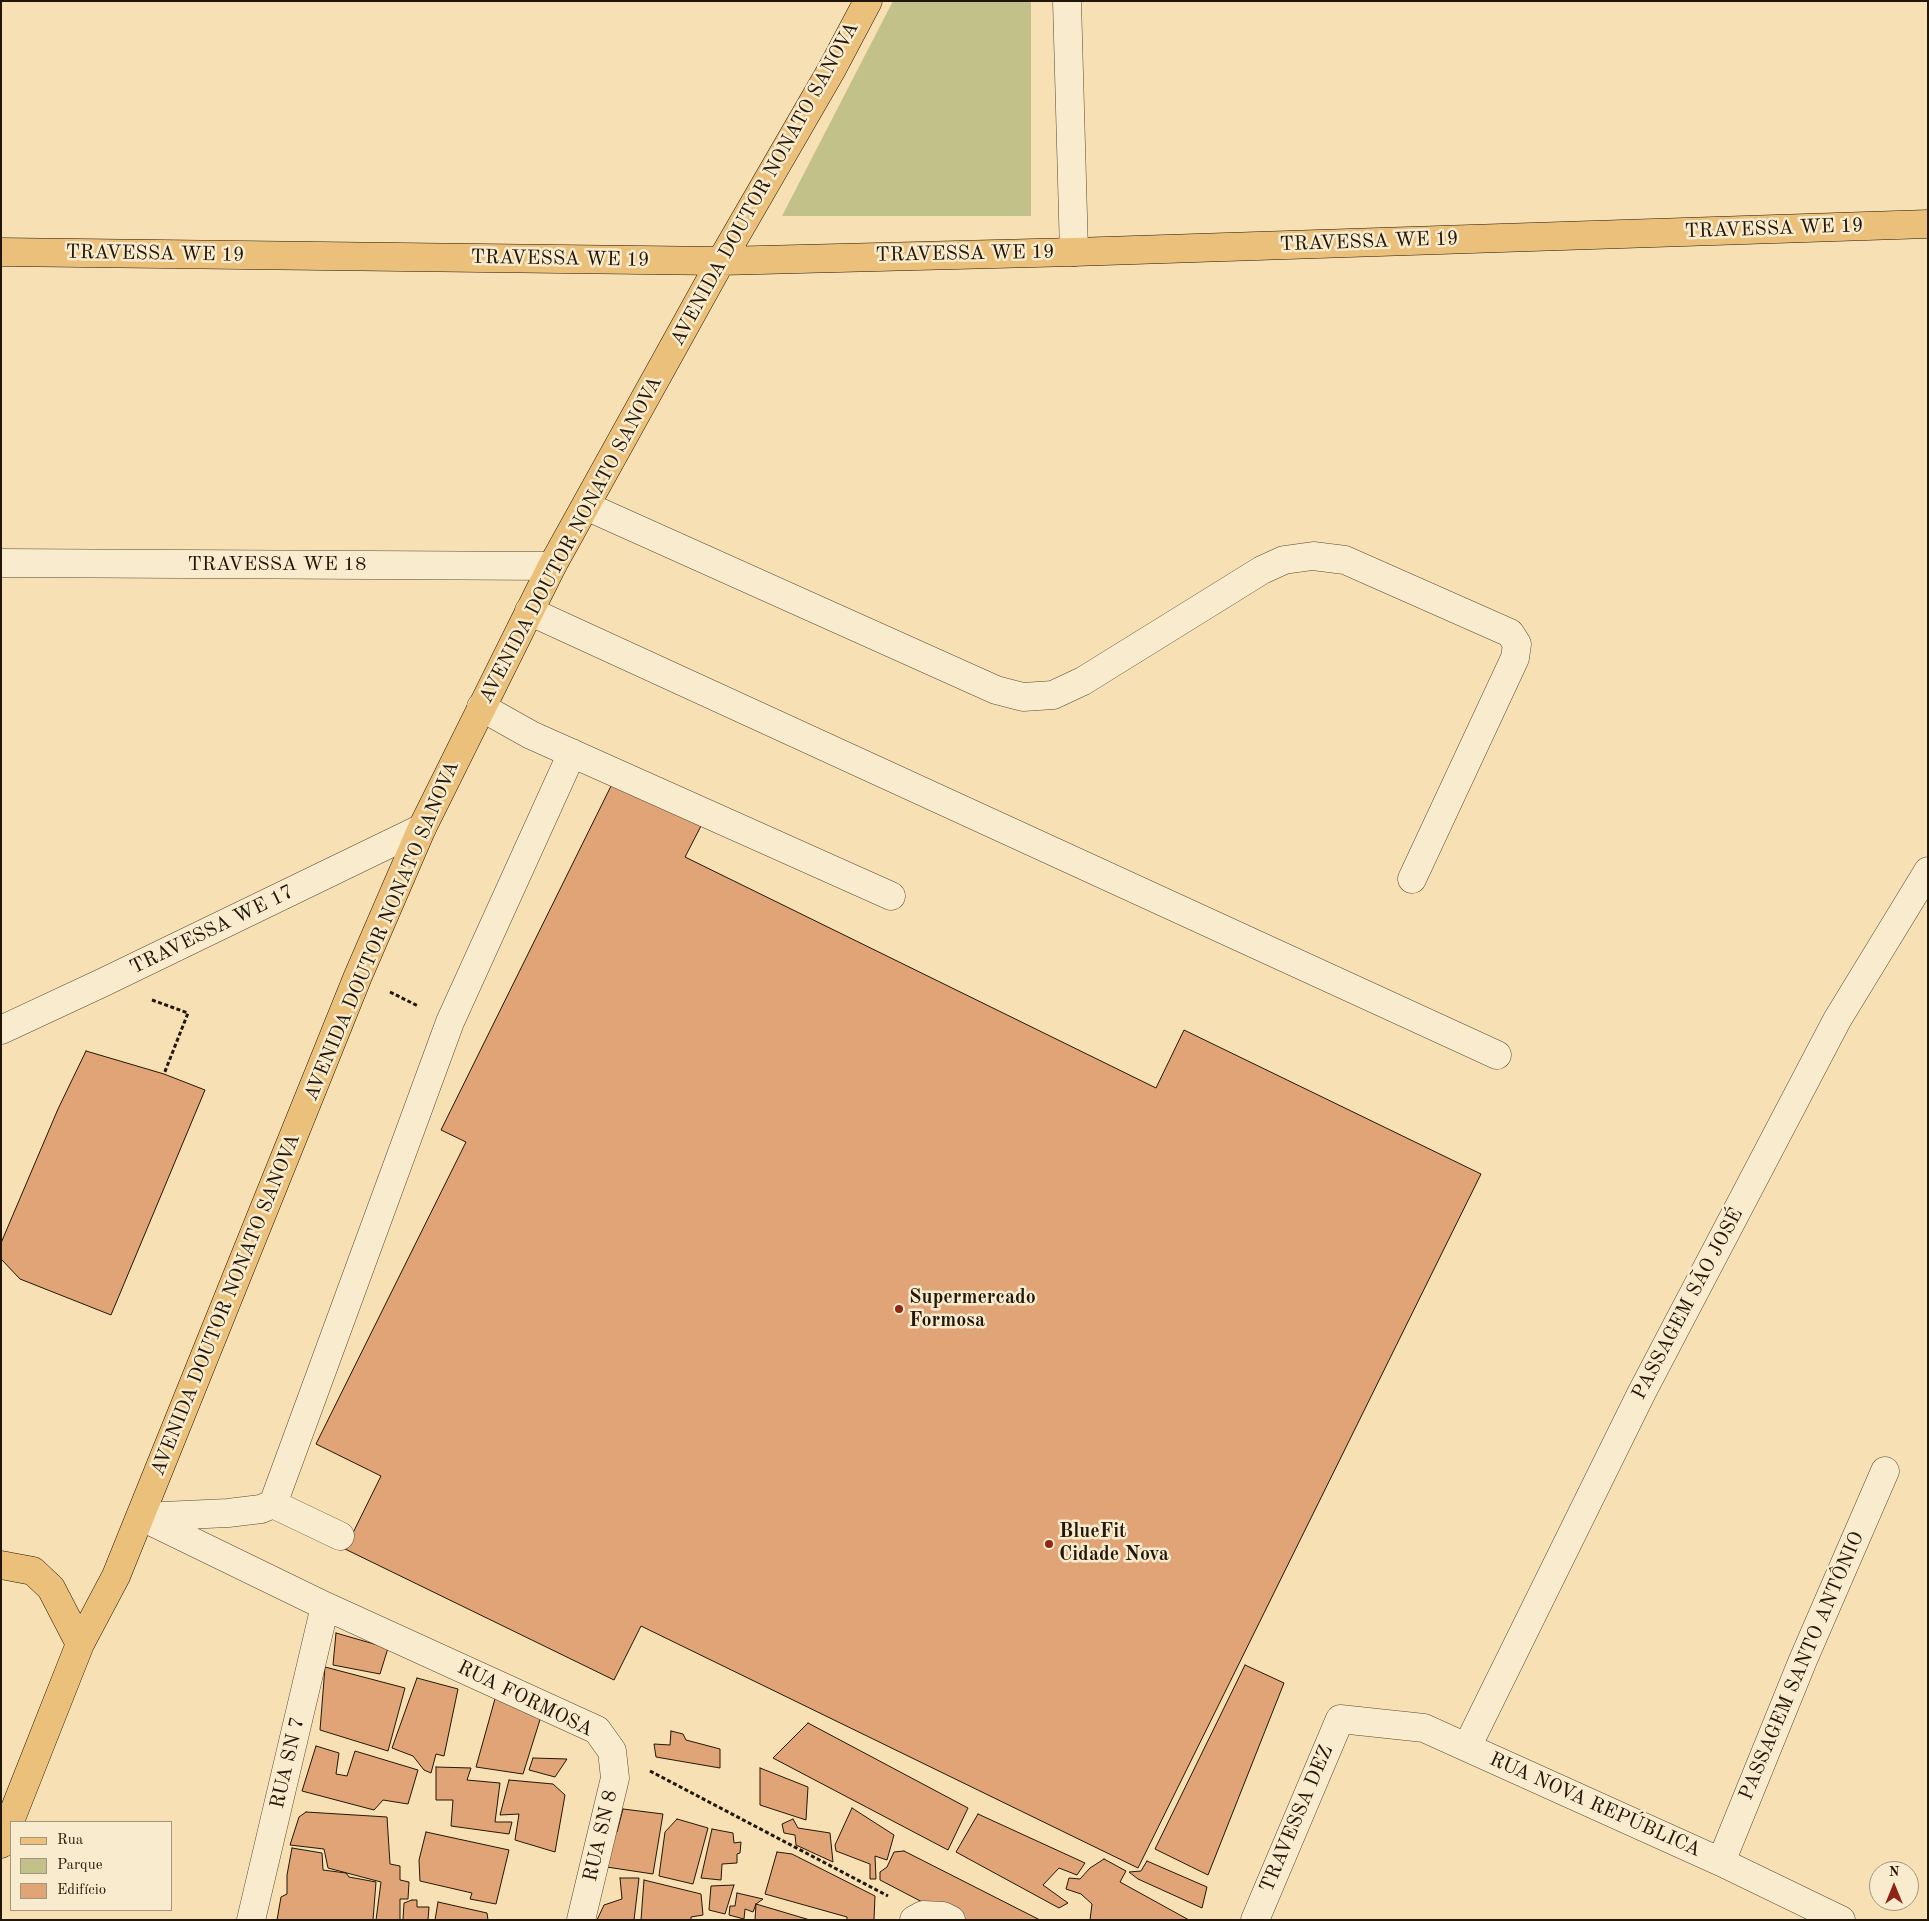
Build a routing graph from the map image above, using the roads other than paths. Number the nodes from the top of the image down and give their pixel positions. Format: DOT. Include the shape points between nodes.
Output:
graph roads {
  1 [pos="868,1"];
  2 [pos="1067,1"];
  3 [pos="1928,224"];
  4 [pos="1,252"];
  5 [pos="1074,252"];
  6 [pos="721,260"];
  7 [pos="586,506"];
  8 [pos="1,563"];
  9 [pos="552,566"];
  10 [pos="529,611"];
  11 [pos="481,707"];
  12 [pos="572,753"];
  13 [pos="422,828"];
  14 [pos="1928,871"];
  15 [pos="1412,879"];
  16 [pos="891,896"];
  17 [pos="1,1030"];
  18 [pos="1497,1055"];
  19 [pos="1885,1471"];
  20 [pos="274,1504"];
  21 [pos="141,1517"];
  22 [pos="340,1536"];
  23 [pos="1,1565"];
  24 [pos="325,1606"];
  25 [pos="80,1644"];
  26 [pos="1340,1719"];
  27 [pos="1467,1746"];
  28 [pos="612,1752"];
  29 [pos="10,1821"];
  30 [pos="10,1821"];
  31 [pos="1,1844"];
  32 [pos="1721,1862"];
  33 [pos="919,1917"];
  34 [pos="252,1920"];
  35 [pos="581,1920"];
  36 [pos="951,1920"];
  37 [pos="1255,1920"];
  38 [pos="1841,1920"];
  1 -- 6 [label="main road, AVENIDA DOUTOR NONATO SANOVA"];
  2 -- 5 [label="street"];
  3 -- 5 [label="main road, TRAVESSA WE 19"];
  4 -- 6 [label="main road, TRAVESSA WE 19"];
  5 -- 6 [label="main road, TRAVESSA WE 19"];
  6 -- 7 [label="main road, AVENIDA DOUTOR NONATO SANOVA"];
  7 -- 9 [label="main road, AVENIDA DOUTOR NONATO SANOVA"];
  7 -- 15 [label="street" via="996,690 1023,697 1053,695 1083,681 1262,570 1284,560 1313,556 1345,560 1510,633 1517,644 1515,658"];
  8 -- 9 [label="street, TRAVESSA WE 18"];
  9 -- 10 [label="main road, AVENIDA DOUTOR NONATO SANOVA"];
  10 -- 11 [label="main road, AVENIDA DOUTOR NONATO SANOVA"];
  10 -- 18 [label="street"];
  11 -- 12 [label="street"];
  11 -- 13 [label="main road, AVENIDA DOUTOR NONATO SANOVA"];
  12 -- 16 [label="street"];
  12 -- 20 [label="street" via="450,1022"];
  13 -- 17 [label="street, TRAVESSA WE 17"];
  13 -- 21 [label="main road, AVENIDA DOUTOR NONATO SANOVA" via="358,976"];
  14 -- 27 [label="street, PASSAGEM SÃO JOSÉ" via="1838,1020 1664,1348"];
  19 -- 32 [label="street, PASSAGEM SANTO ANTÔNIO" via="1803,1660"];
  20 -- 21 [label="street" via="228,1513"];
  20 -- 22 [label="street"];
  21 -- 24 [label="street, RUA FORMOSA"];
  21 -- 25 [label="main road, AVENIDA DOUTOR NONATO SANOVA" via="116,1576"];
  23 -- 25 [label="main road" via="33,1572 51,1588"];
  24 -- 28 [label="street, RUA FORMOSA" via="597,1730"];
  24 -- 34 [label="street, RUA SN 7"];
  25 -- 30 [label="main road, AVENIDA DOUTOR NONATO SANOVA"];
  26 -- 27 [label="street, RUA NOVA REPÚBLICA" via="1424,1728"];
  26 -- 37 [label="street, TRAVESSA DEZ"];
  27 -- 32 [label="street, RUA NOVA REPÚBLICA"];
  28 -- 35 [label="street, RUA SN 8" via="615,1778"];
  29 -- 31 [label="main road, AVENIDA DOUTOR NONATO SANOVA"];
  32 -- 38 [label="street, RUA NOVA REPÚBLICA"];
  33 -- 36 [label="street" via="943,1916"];
}
